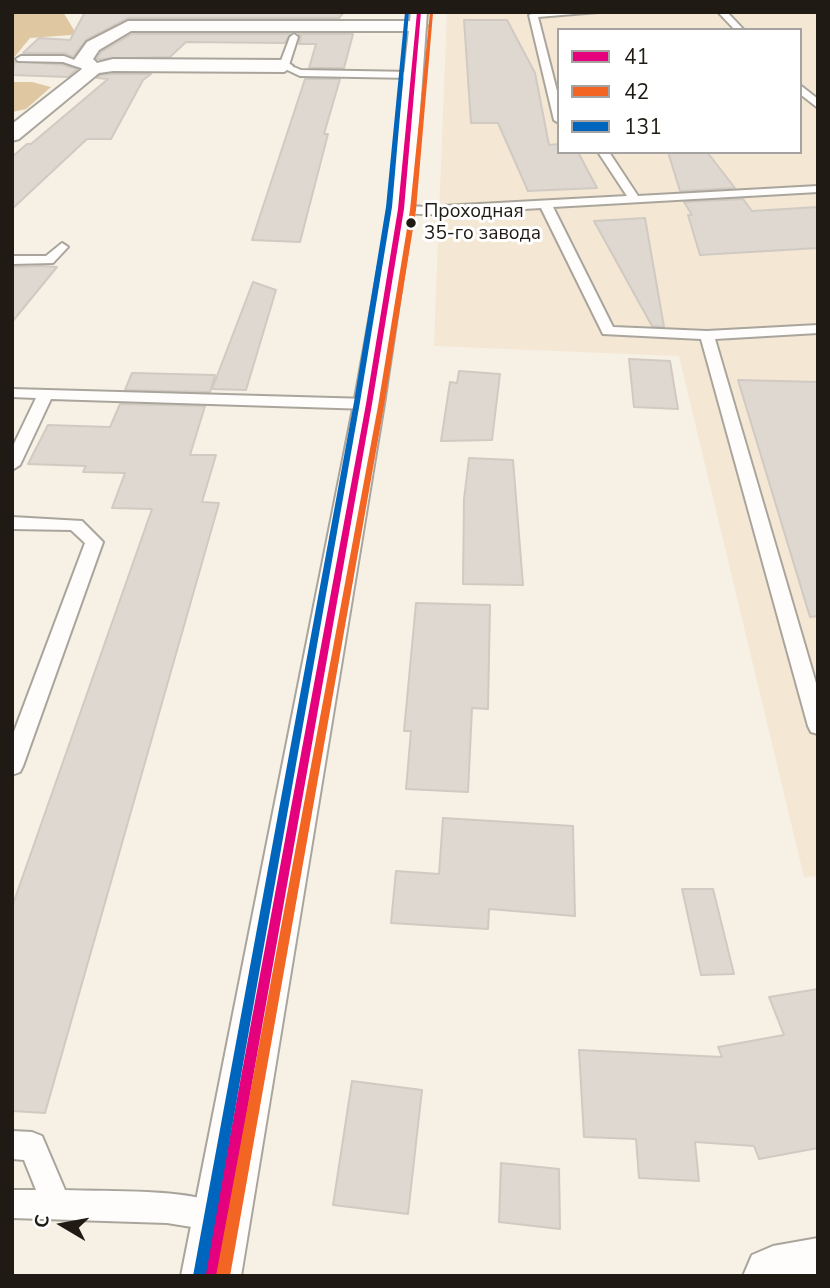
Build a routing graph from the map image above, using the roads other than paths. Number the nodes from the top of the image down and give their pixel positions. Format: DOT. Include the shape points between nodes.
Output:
graph roads {
  1 [pos="594,12"];
  2 [pos="722,12"];
  3 [pos="570,13"];
  4 [pos="419,19"];
  5 [pos="738,28"];
  6 [pos="294,37"];
  7 [pos="21,59"];
  8 [pos="284,66"];
  9 [pos="93,69"];
  10 [pos="413,75"];
  11 [pos="802,90"];
  12 [pos="818,104"];
  13 [pos="557,112"];
  14 [pos="12,135"];
  15 [pos="604,154"];
  16 [pos="818,189"];
  17 [pos="635,199"];
  18 [pos="545,204"];
  19 [pos="401,209"];
  20 [pos="62,247"];
  21 [pos="12,260"];
  22 [pos="818,329"];
  23 [pos="706,335"];
  24 [pos="12,393"];
  25 [pos="45,395"];
  26 [pos="369,404"];
  27 [pos="12,464"];
  28 [pos="12,523"];
  29 [pos="818,726"];
  30 [pos="12,766"];
  31 [pos="12,1145"];
  32 [pos="12,1204"];
  33 [pos="56,1204"];
  34 [pos="222,1216"];
  35 [pos="818,1268"];
  36 [pos="211,1276"];
  37 [pos="773,1276"];
  1 -- 3 [label="lane"];
  2 -- 5 [label="lane"];
  3 -- 13 [label="lane" via="533,15"];
  4 -- 9 [label="main road" via="128,26 93,46 83,60"];
  4 -- 10 [label="main road"];
  6 -- 8 [label="lane"];
  7 -- 9 [label="lane" via="64,59"];
  8 -- 9 [label="main road" via="113,65"];
  8 -- 10 [label="lane" via="300,73"];
  9 -- 14 [label="main road"];
  10 -- 19 [label="main road"];
  11 -- 12 [label="lane"];
  15 -- 17 [label="lane"];
  16 -- 17 [label="lane"];
  17 -- 18 [label="lane"];
  18 -- 19 [label="lane"];
  18 -- 23 [label="lane" via="608,331"];
  19 -- 26 [label="main road"];
  20 -- 21 [label="lane" via="49,260"];
  22 -- 23 [label="lane"];
  23 -- 29 [label="lane"];
  24 -- 25 [label="lane"];
  25 -- 26 [label="lane"];
  25 -- 27 [label="lane"];
  26 -- 34 [label="main road"];
  28 -- 30 [label="lane" via="76,525 94,542"];
  31 -- 33 [label="lane" via="32,1146"];
  32 -- 33 [label="lane"];
  33 -- 34 [label="lane"];
  34 -- 36 [label="main road"];
  35 -- 37 [label="main road"];
}
